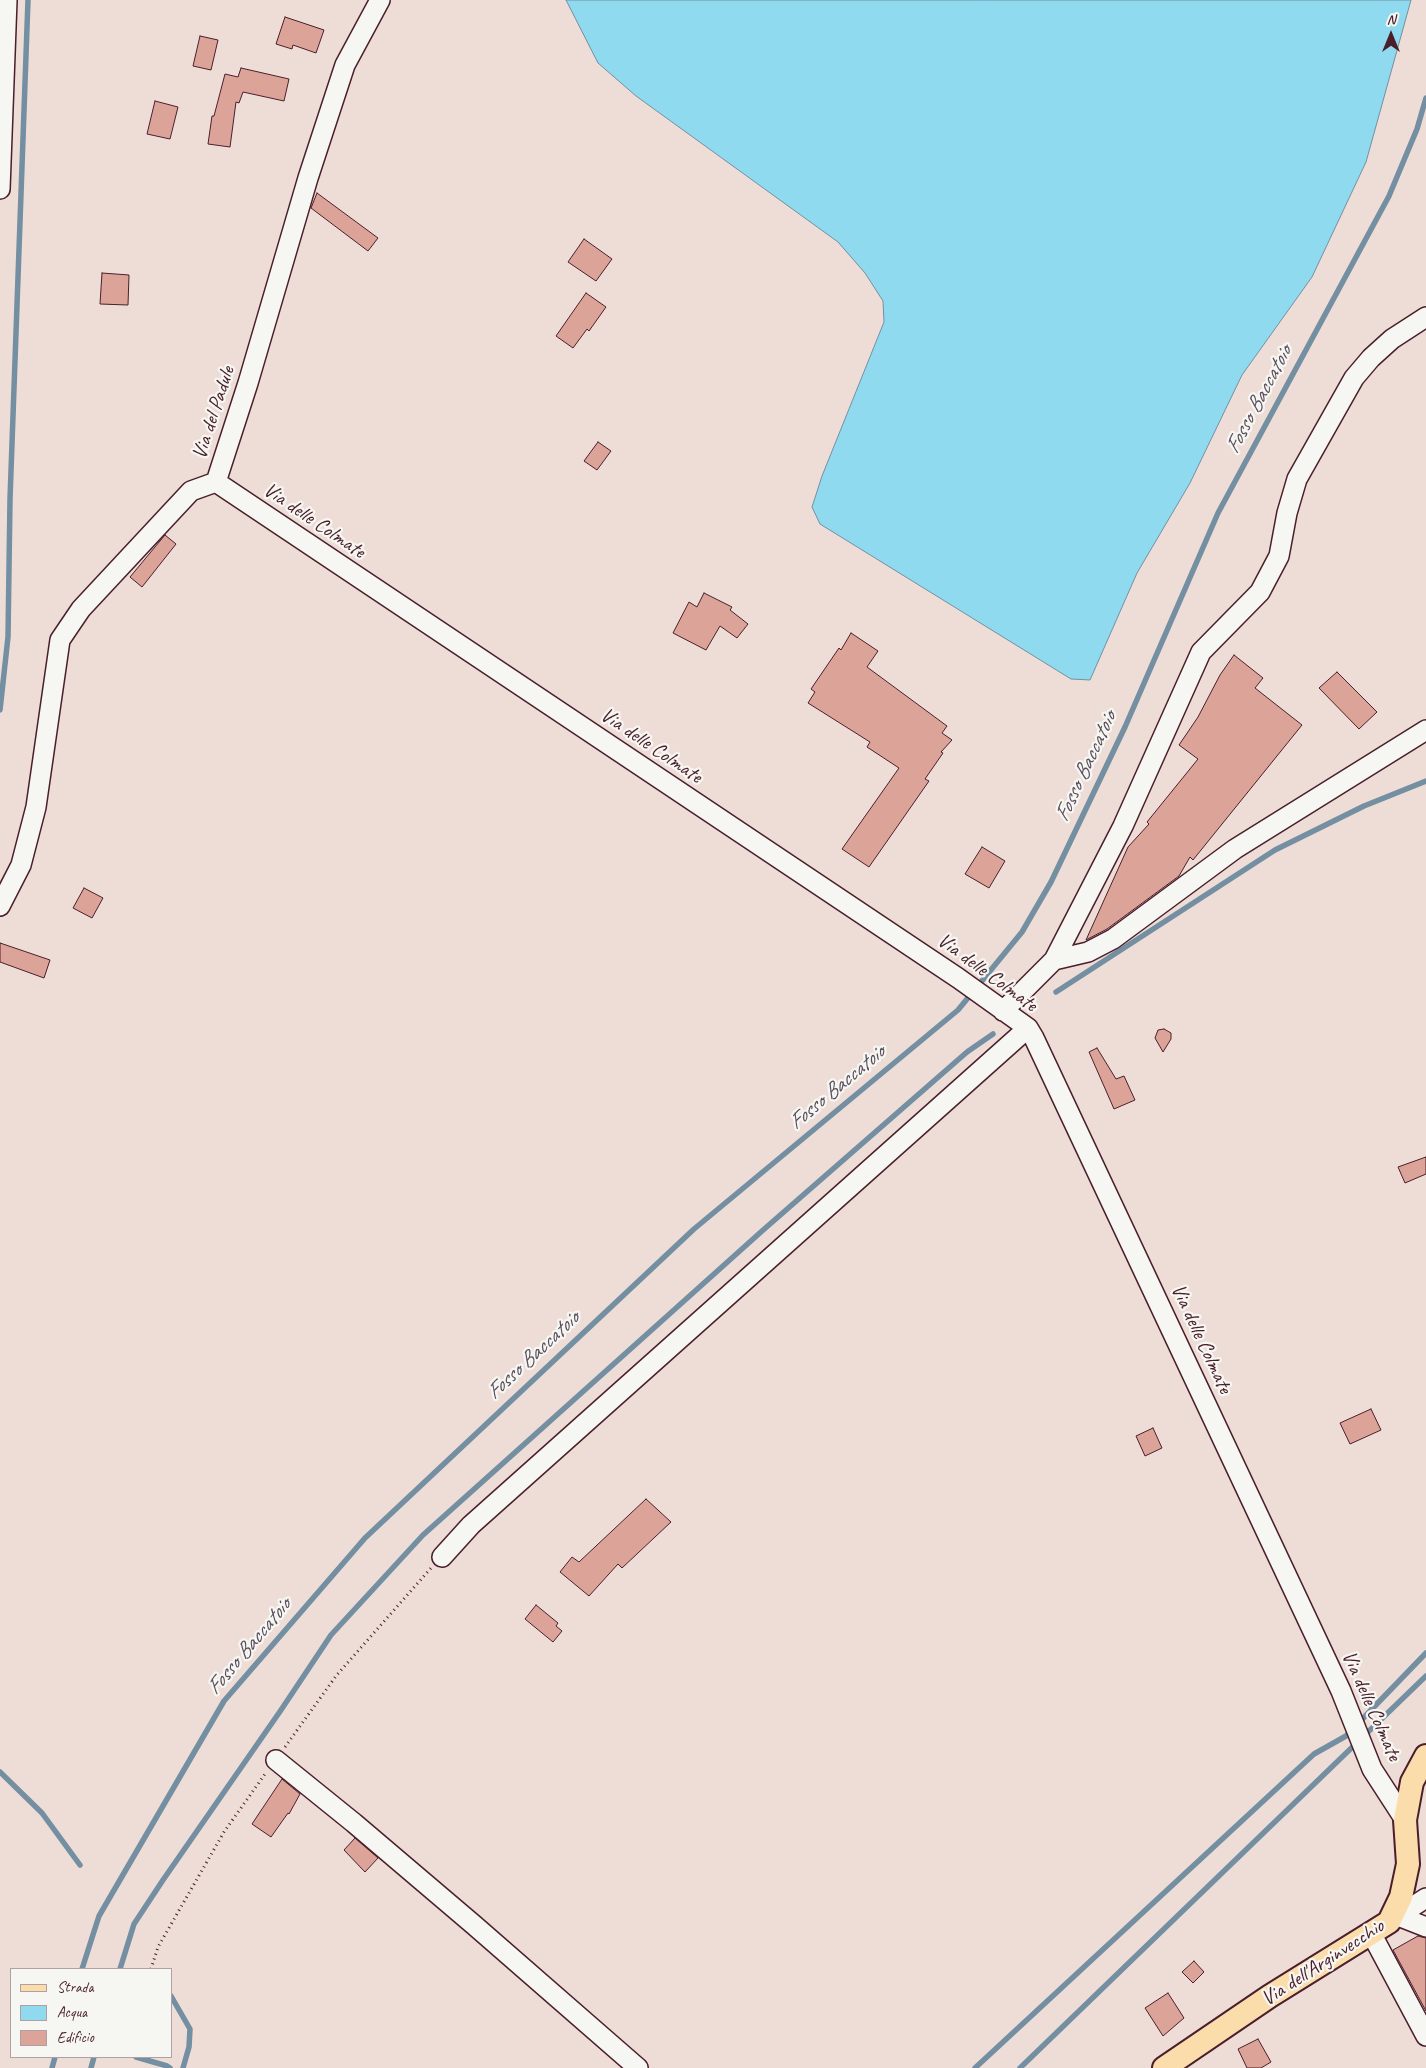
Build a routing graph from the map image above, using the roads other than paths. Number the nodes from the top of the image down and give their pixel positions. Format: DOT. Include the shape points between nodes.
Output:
graph roads {
  1 [pos="7,0"];
  2 [pos="380,0"];
  3 [pos="0,189"];
  4 [pos="1426,318"];
  5 [pos="216,482"];
  6 [pos="1426,730"];
  7 [pos="0,906"];
  8 [pos="1054,960"];
  9 [pos="996,1005"];
  10 [pos="1028,1028"];
  11 [pos="442,1557"];
  12 [pos="1426,1756"];
  13 [pos="276,1760"];
  14 [pos="1405,1820"];
  15 [pos="1426,1898"];
  16 [pos="1386,1924"];
  17 [pos="1426,1927"];
  18 [pos="1426,2036"];
  19 [pos="638,2068"];
  20 [pos="1164,2068"];
  1 -- 3 [label="street"];
  2 -- 5 [label="street, Via del Padule" via="345,65"];
  4 -- 8 [label="street" via="1392,339 1354,378 1297,479 1279,556 1260,592 1201,652 1123,826"];
  5 -- 7 [label="street, Via del Padule" via="191,491 81,609 60,640 36,807 21,865"];
  5 -- 9 [label="street, Via delle Colmate"];
  6 -- 8 [label="street" via="1235,850 1113,939 1088,952"];
  8 -- 9 [label="street"];
  9 -- 10 [label="street, Via delle Colmate"];
  10 -- 11 [label="street" via="471,1525"];
  10 -- 14 [label="street, Via delle Colmate" via="1341,1691 1372,1768"];
  12 -- 14 [label="main road, Via dell'Arginvecchio" via="1412,1782"];
  13 -- 19 [label="street"];
  14 -- 16 [label="main road, Via dell'Arginvecchio" via="1408,1864 1401,1897"];
  15 -- 16 [label="street"];
  16 -- 17 [label="street"];
  16 -- 18 [label="street"];
  16 -- 20 [label="main road, Via dell'Arginvecchio" via="1270,1996"];
}
